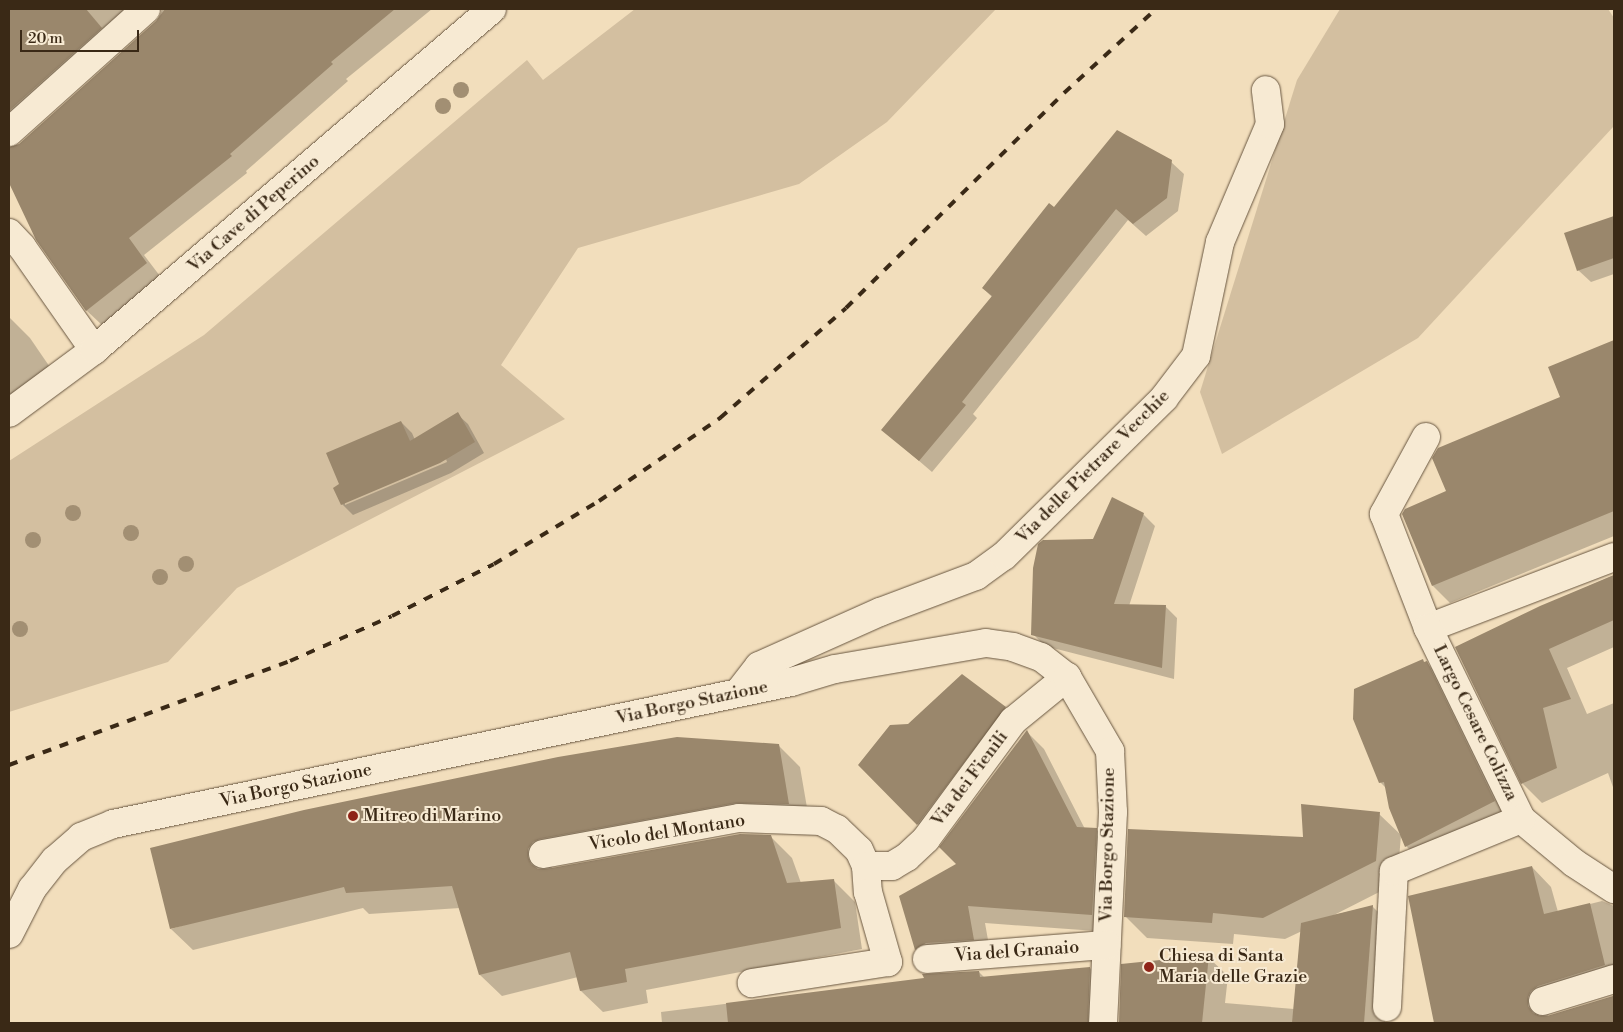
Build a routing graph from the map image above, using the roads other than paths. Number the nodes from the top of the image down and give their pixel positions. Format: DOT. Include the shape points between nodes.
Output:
graph roads {
  1 [pos="146,9"];
  2 [pos="492,9"];
  3 [pos="1266,90"];
  4 [pos="9,132"];
  5 [pos="13,245"];
  6 [pos="94,350"];
  7 [pos="9,413"];
  8 [pos="1426,437"];
  9 [pos="1614,557"];
  10 [pos="1428,628"];
  11 [pos="1067,677"];
  12 [pos="738,693"];
  13 [pos="1521,819"];
  14 [pos="544,854"];
  15 [pos="866,866"];
  16 [pos="1614,889"];
  17 [pos="9,934"];
  18 [pos="1106,945"];
  19 [pos="927,959"];
  20 [pos="1614,979"];
  21 [pos="752,983"];
  22 [pos="1543,1001"];
  23 [pos="1387,1007"];
  24 [pos="1104,1023"];
  1 -- 4 [label="street"];
  2 -- 6 [label="street, Via Cave di Peperino"];
  3 -- 12 [label="street, Via delle Pietrare Vecchie" via="1270,124 1220,242 1196,356 1164,398 1004,556 976,576 880,612 759,666"];
  5 -- 6 [label="street"];
  6 -- 7 [label="street, Via Cave di Peperino"];
  8 -- 10 [label="street, Largo Cesare Colizza" via="1384,514"];
  9 -- 10 [label="street, Largo Cesare Colizza"];
  10 -- 13 [label="street, Largo Cesare Colizza"];
  11 -- 12 [label="street, Via Borgo Stazione" via="1040,656 986,643 835,669"];
  11 -- 15 [label="street, Via dei Fienili" via="1013,721 926,839 907,857 892,866"];
  11 -- 18 [label="street, Via Borgo Stazione" via="1110,751 1113,812"];
  12 -- 17 [label="street, Via Borgo Stazione" via="113,824 81,837 55,860 32,889"];
  13 -- 16 [label="street, Largo Cesare Colizza" via="1574,863"];
  13 -- 23 [label="street, Largo Cesare Colizza" via="1394,871"];
  14 -- 15 [label="street, Vicolo del Montano" via="739,818 822,821 850,839"];
  15 -- 21 [label="street" via="868,892 888,962"];
  18 -- 19 [label="street, Via del Granaio"];
  18 -- 24 [label="street, Via Borgo Stazione"];
  20 -- 22 [label="street"];
}
